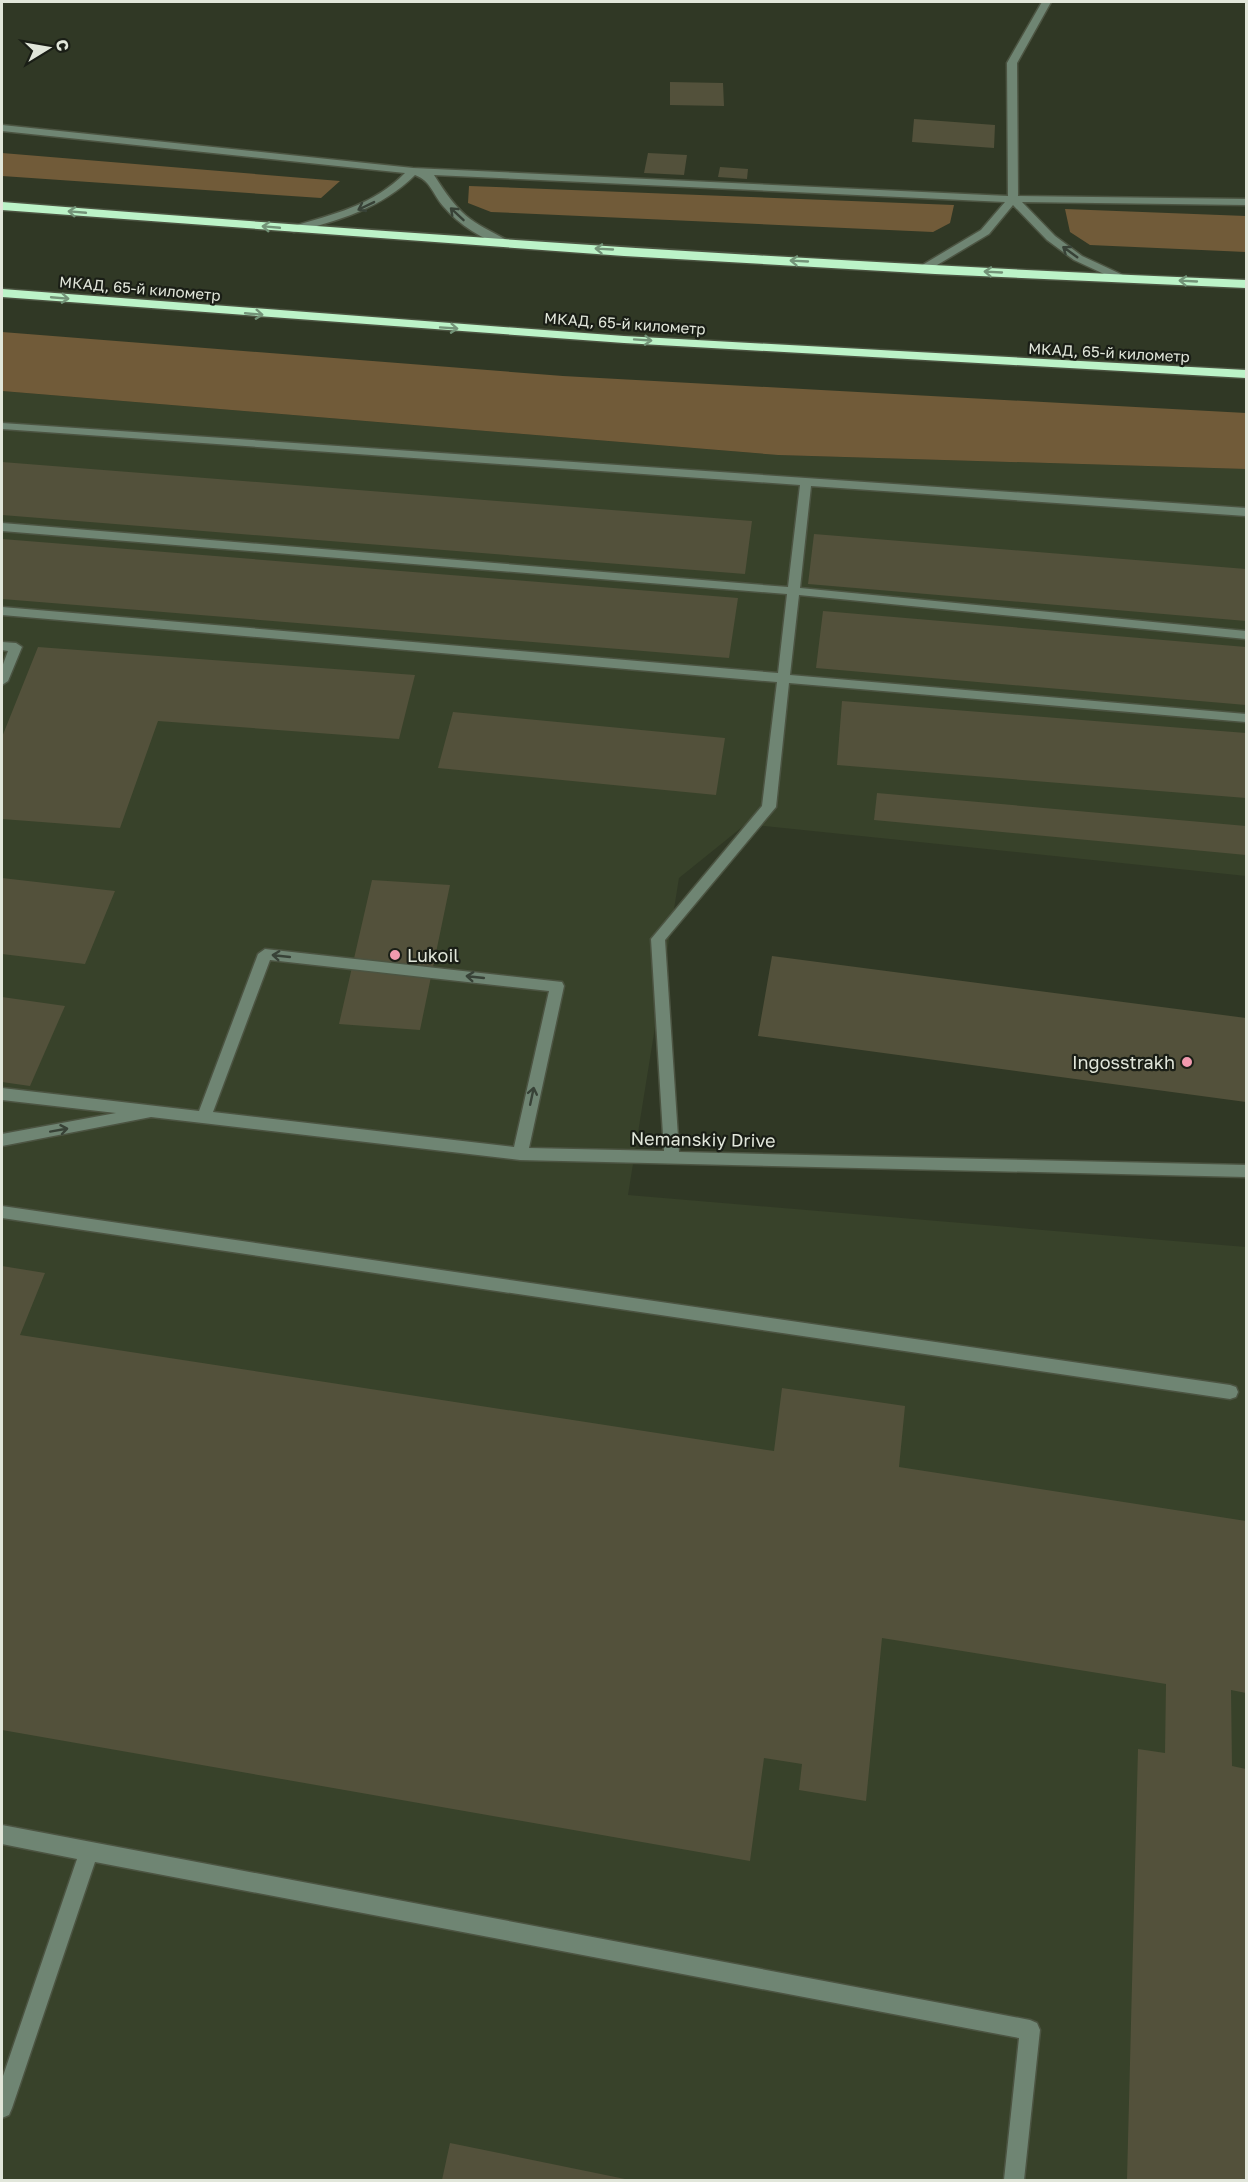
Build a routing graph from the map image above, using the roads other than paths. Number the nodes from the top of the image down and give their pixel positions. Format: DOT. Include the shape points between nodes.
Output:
graph roads {
  1 [pos="1046,2"];
  2 [pos="2,129"];
  3 [pos="412,171"];
  4 [pos="1013,198"];
  5 [pos="1246,202"];
  6 [pos="2,206"];
  7 [pos="294,229"];
  8 [pos="507,244"];
  9 [pos="923,269"];
  10 [pos="1121,279"];
  11 [pos="1246,282"];
  12 [pos="2,293"];
  13 [pos="1246,374"];
  14 [pos="2,426"];
  15 [pos="806,481"];
  16 [pos="1246,512"];
  17 [pos="2,527"];
  18 [pos="794,591"];
  19 [pos="2,611"];
  20 [pos="1246,635"];
  21 [pos="2,646"];
  22 [pos="784,677"];
  23 [pos="2,681"];
  24 [pos="1246,718"];
  25 [pos="2,1094"];
  26 [pos="160,1112"];
  27 [pos="204,1117"];
  28 [pos="2,1140"];
  29 [pos="520,1154"];
  30 [pos="672,1157"];
  31 [pos="1246,1171"];
  32 [pos="2,1212"];
  33 [pos="1230,1392"];
  34 [pos="2,1835"];
  35 [pos="89,1852"];
  36 [pos="2,2108"];
  37 [pos="1014,2181"];
  1 -- 4 [label="lane" via="1012,63"];
  2 -- 3 [label="lane"];
  3 -- 4 [label="lane"];
  3 -- 7 [label="lane, one-way" via="382,198 351,213"];
  8 -- 3 [label="lane, one-way" via="466,222 446,203 430,177"];
  4 -- 5 [label="lane"];
  4 -- 9 [label="lane" via="985,232"];
  10 -- 4 [label="lane, one-way" via="1078,258 1051,238"];
  7 -- 6 [label="highway, one-way"];
  7 -- 8 [label="highway"];
  9 -- 8 [label="highway, one-way"];
  10 -- 9 [label="highway, one-way"];
  11 -- 10 [label="highway, one-way"];
  12 -- 13 [label="highway, МКАД, 65-й километр, one-way" via="362,323 1009,364"];
  14 -- 15 [label="lane"];
  15 -- 16 [label="lane"];
  15 -- 18 [label="lane"];
  17 -- 18 [label="lane"];
  18 -- 20 [label="lane"];
  18 -- 22 [label="lane"];
  19 -- 22 [label="lane"];
  21 -- 23 [label="lane" via="16,647"];
  22 -- 24 [label="lane"];
  22 -- 30 [label="lane" via="769,807 658,939"];
  25 -- 26 [label="lane, Nemanskiy Drive"];
  26 -- 27 [label="lane, Nemanskiy Drive"];
  28 -- 26 [label="lane, one-way"];
  27 -- 29 [label="lane, Nemanskiy Drive"];
  29 -- 27 [label="lane, one-way" via="557,986 265,954"];
  29 -- 30 [label="lane, Nemanskiy Drive"];
  30 -- 31 [label="lane, Nemanskiy Drive"];
  32 -- 33 [label="lane"];
  34 -- 35 [label="lane"];
  35 -- 36 [label="lane"];
  35 -- 37 [label="lane" via="1030,2031"];
}
